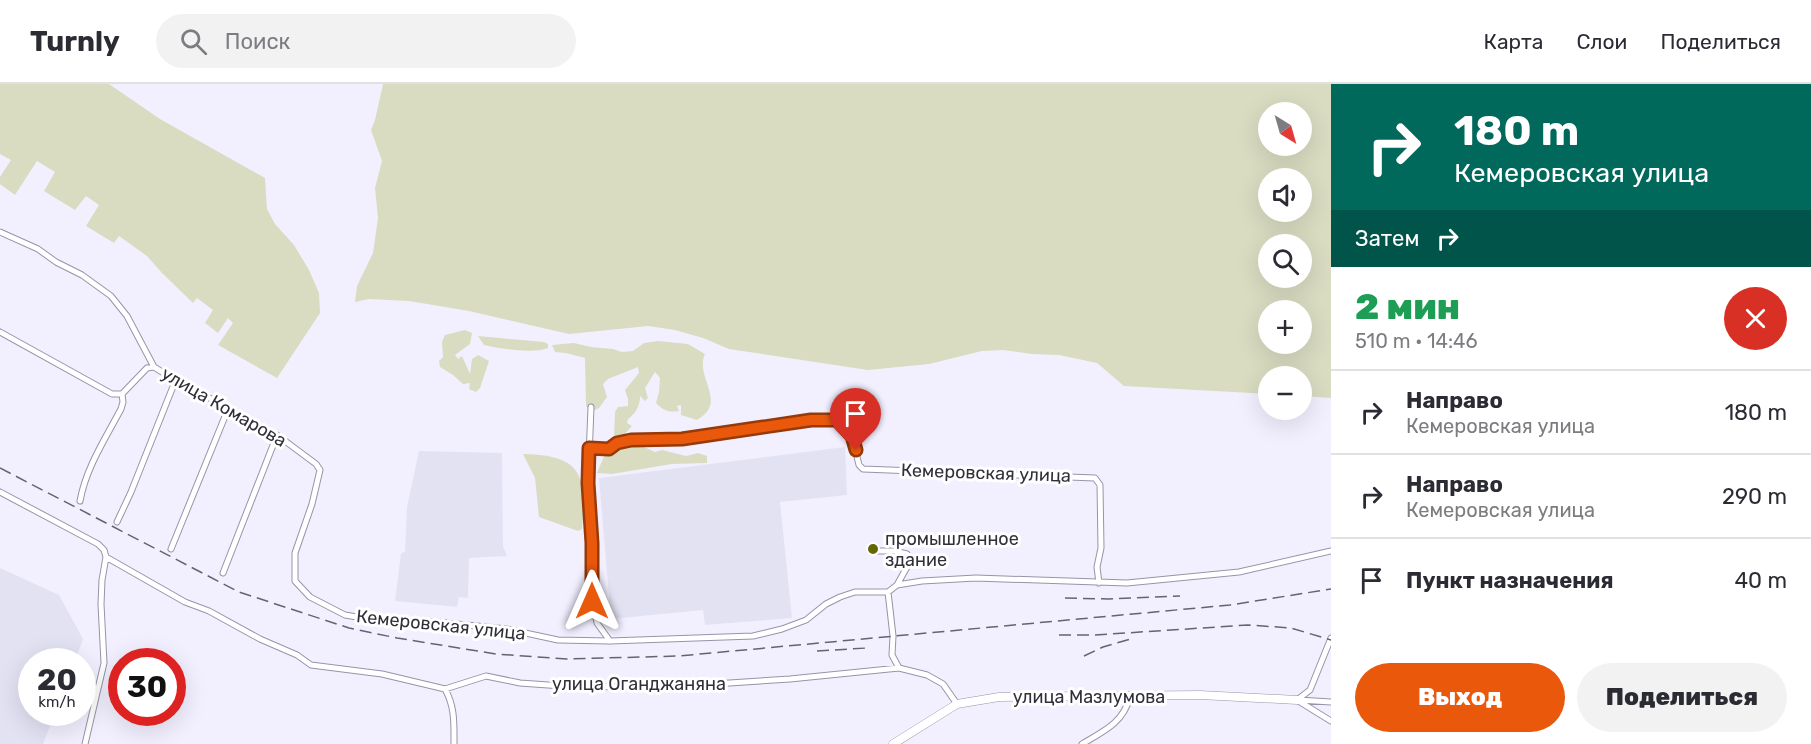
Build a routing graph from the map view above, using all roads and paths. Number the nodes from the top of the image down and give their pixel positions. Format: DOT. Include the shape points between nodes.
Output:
graph roads {
  1 [pos="0,232"];
  2 [pos="0,332"];
  3 [pos="154,367"];
  4 [pos="176,379"];
  5 [pos="122,394"];
  6 [pos="591,407"];
  7 [pos="228,409"];
  8 [pos="277,435"];
  9 [pos="589,448"];
  10 [pos="0,492"];
  11 [pos="80,501"];
  12 [pos="117,522"];
  13 [pos="171,549"];
  14 [pos="878,551"];
  15 [pos="1331,551"];
  16 [pos="106,557"];
  17 [pos="294,571"];
  18 [pos="223,573"];
  19 [pos="1099,583"];
  20 [pos="897,585"];
  21 [pos="888,592"];
  22 [pos="1331,638"];
  23 [pos="610,641"];
  24 [pos="899,668"];
  25 [pos="445,689"];
  26 [pos="1130,697"];
  27 [pos="1297,700"];
  28 [pos="1331,702"];
  29 [pos="957,704"];
  30 [pos="1331,721"];
  31 [pos="86,744"];
  32 [pos="454,744"];
  33 [pos="893,744"];
  34 [pos="1082,744"];
  1 -- 3 [label="street, улица Комарова" via="38,249 111,296 127,315"];
  2 -- 5 [label="street" via="112,394"];
  3 -- 4 [label="street, улица Комарова"];
  3 -- 5 [label="street" via="147,368"];
  4 -- 7 [label="street, улица Комарова"];
  4 -- 12 [label="street"];
  5 -- 11 [label="street" via="123,402 94,459"];
  6 -- 9 [label="street"];
  7 -- 8 [label="street, улица Комарова" via="253,426"];
  7 -- 13 [label="street"];
  8 -- 17 [label="street, улица Комарова" via="320,470 295,554"];
  8 -- 18 [label="street"];
  9 -- 19 [label="street, Кемеровская улица" via="609,449 631,440 682,439 811,420 837,420 852,436 863,469 1095,478 1100,485"];
  9 -- 23 [label="street" via="592,601 597,623"];
  10 -- 16 [label="street" via="98,544"];
  14 -- 20 [label="street" via="907,554 907,567"];
  15 -- 19 [label="street" via="1239,572"];
  16 -- 25 [label="street" via="311,665 382,674"];
  16 -- 31 [label="street" via="101,604 104,663"];
  17 -- 23 [label="street, Кемеровская улица" via="295,581 310,597 345,615 399,624 436,622 497,628 558,640"];
  19 -- 20 [label="street" via="976,578"];
  20 -- 21 [label="street"];
  21 -- 23 [label="street, Кемеровская улица" via="855,592 826,604 806,620 753,636"];
  21 -- 24 [label="street" via="892,655"];
  22 -- 27 [label="street" via="1310,690"];
  24 -- 25 [label="street, улица Оганджаняна" via="683,686 576,687 486,676"];
  24 -- 29 [label="street, улица Оганджаняна" via="944,684"];
  25 -- 32 [label="street" via="454,711"];
  26 -- 27 [label="street, улица Мазлумова" via="1200,695"];
  26 -- 29 [label="street, улица Мазлумова" via="999,697"];
  26 -- 34 [label="street" via="1121,717"];
  27 -- 28 [label="street"];
  27 -- 30 [label="street"];
  29 -- 33 [label="street, улица Мазлумова"];
}
